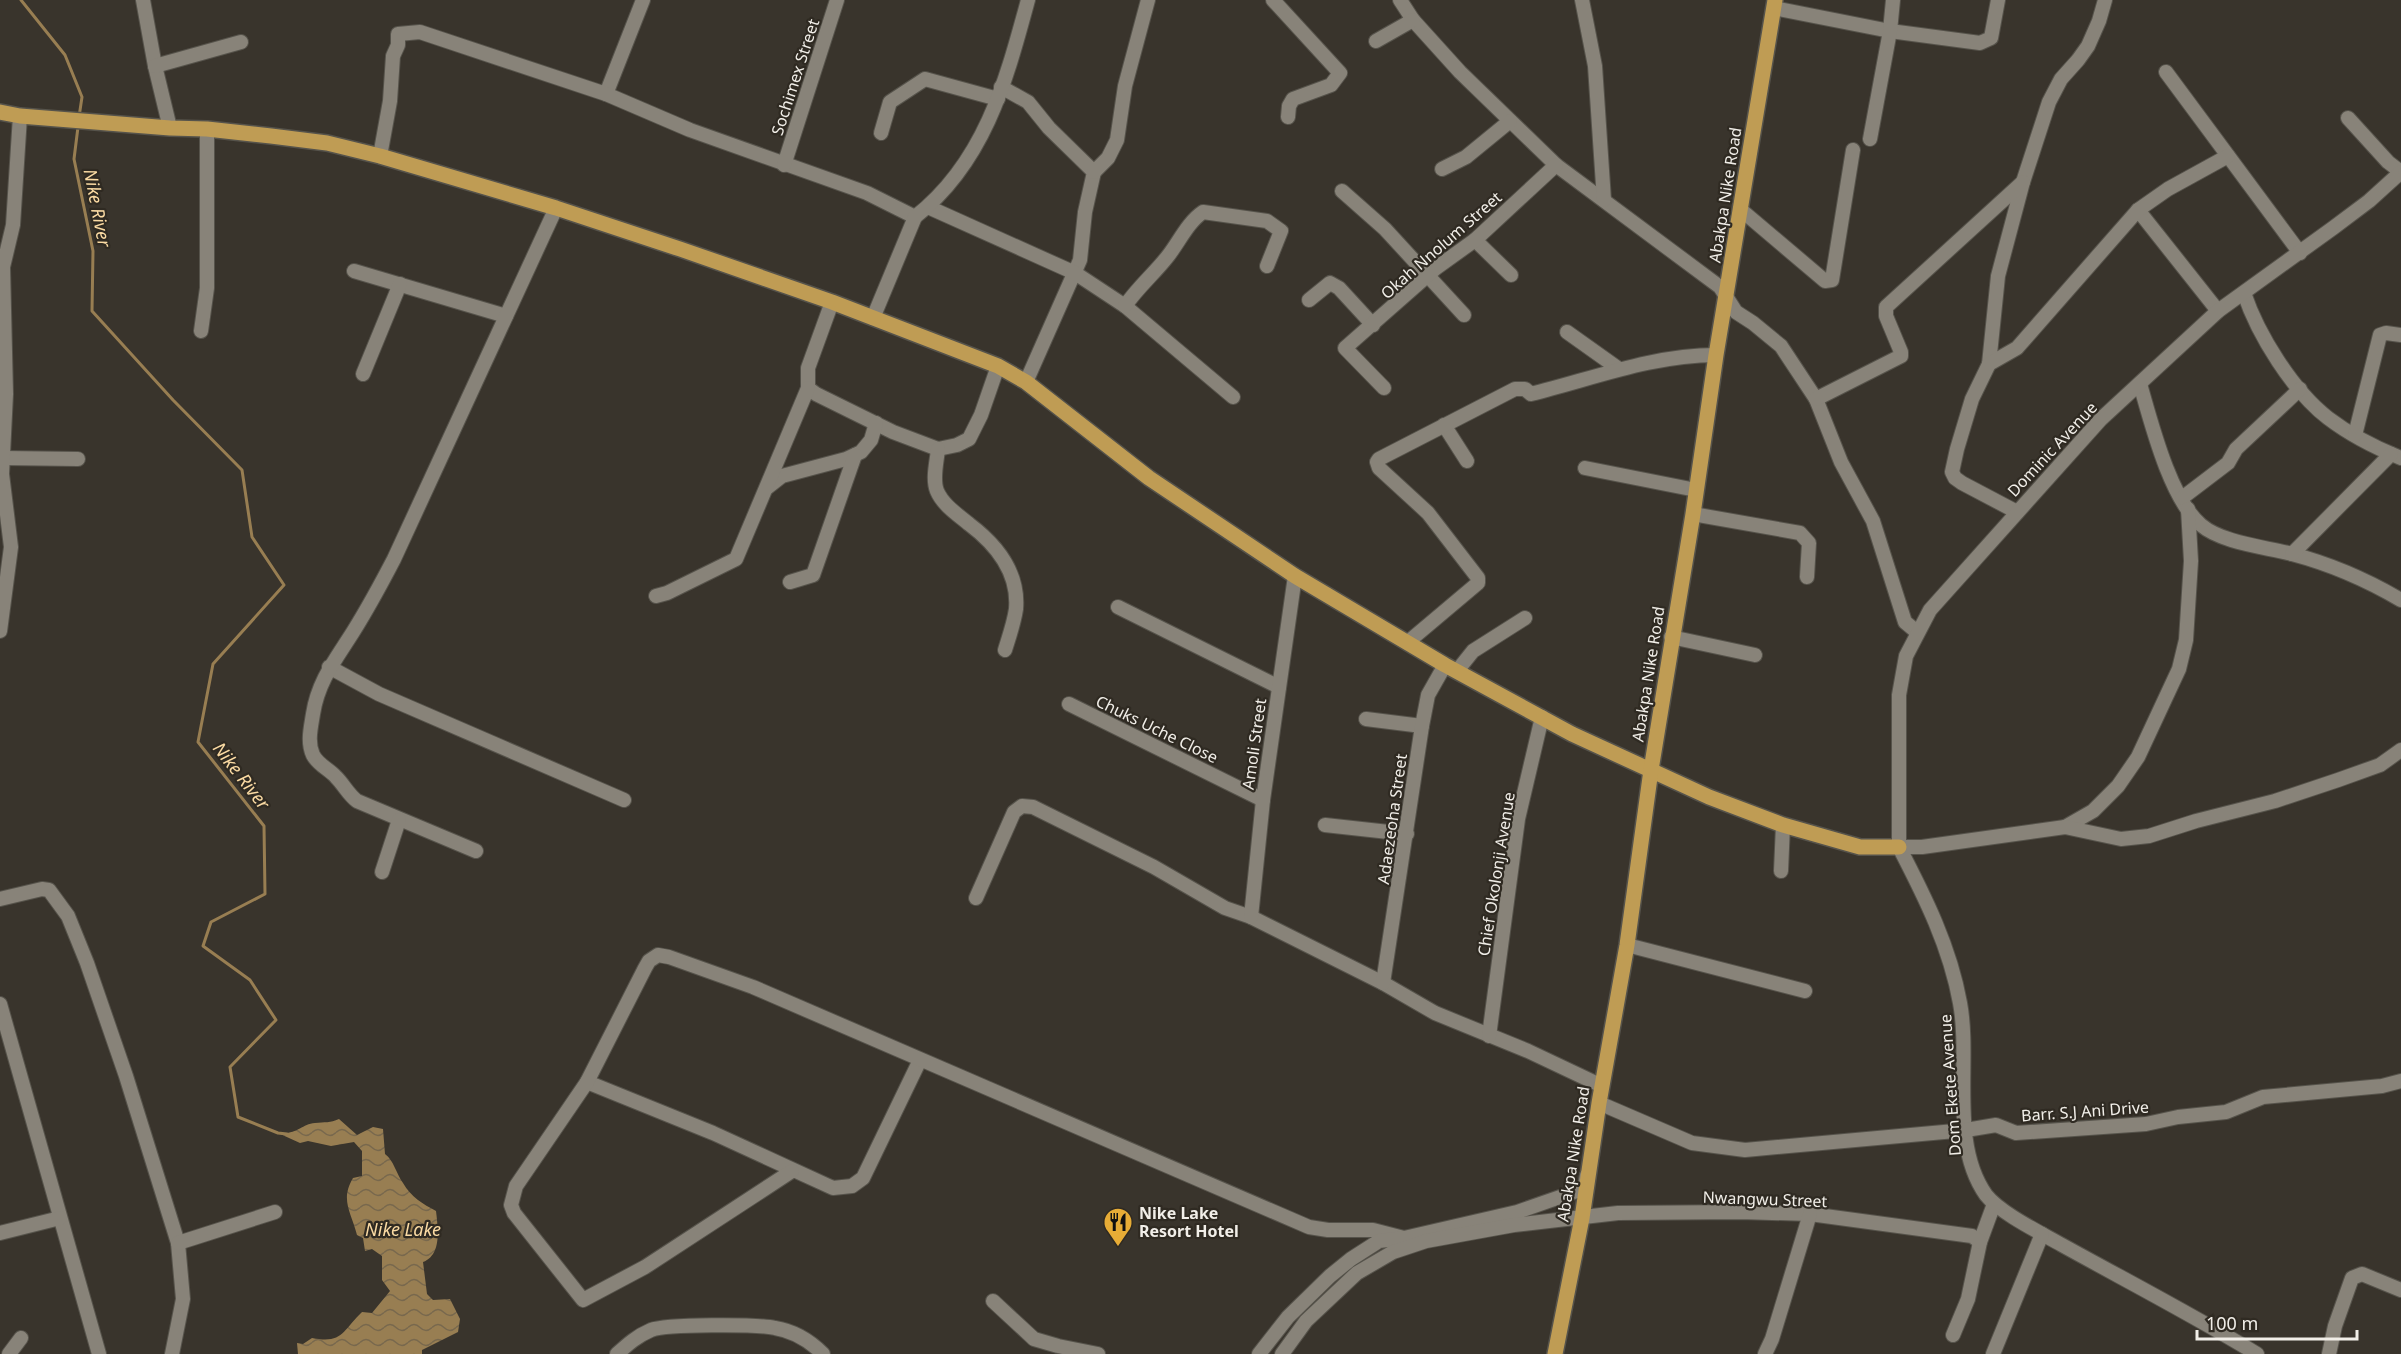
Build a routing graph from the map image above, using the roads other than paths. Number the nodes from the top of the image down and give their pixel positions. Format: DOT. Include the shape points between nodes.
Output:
graph roads {
  1 [pos="143,0"];
  2 [pos="643,0"];
  3 [pos="837,0"];
  4 [pos="1028,0"];
  5 [pos="1148,0"];
  6 [pos="1273,0"];
  7 [pos="1400,0"];
  8 [pos="1582,0"];
  9 [pos="1893,0"];
  10 [pos="1998,0"];
  11 [pos="2105,0"];
  12 [pos="1775,4"];
  13 [pos="1413,20"];
  14 [pos="1890,31"];
  15 [pos="1376,41"];
  16 [pos="241,42"];
  17 [pos="154,66"];
  18 [pos="2166,72"];
  19 [pos="999,93"];
  20 [pos="606,94"];
  21 [pos="0,112"];
  22 [pos="20,116"];
  23 [pos="1288,117"];
  24 [pos="2348,118"];
  25 [pos="1510,121"];
  26 [pos="170,128"];
  27 [pos="207,129"];
  28 [pos="881,133"];
  29 [pos="1870,139"];
  30 [pos="1853,150"];
  31 [pos="380,156"];
  32 [pos="2228,156"];
  33 [pos="784,165"];
  34 [pos="1556,165"];
  35 [pos="1442,169"];
  36 [pos="1094,172"];
  37 [pos="2401,172"];
  38 [pos="2023,182"];
  39 [pos="1342,191"];
  40 [pos="1604,200"];
  41 [pos="928,207"];
  42 [pos="556,208"];
  43 [pos="1740,209"];
  44 [pos="2138,210"];
  45 [pos="915,217"];
  46 [pos="1474,240"];
  47 [pos="2300,253"];
  48 [pos="2,266"];
  49 [pos="1267,266"];
  50 [pos="354,271"];
  51 [pos="1075,273"];
  52 [pos="1510,275"];
  53 [pos="1426,276"];
  54 [pos="400,284"];
  55 [pos="2244,293"];
  56 [pos="1726,298"];
  57 [pos="1310,300"];
  58 [pos="832,302"];
  59 [pos="1125,306"];
  60 [pos="2218,311"];
  61 [pos="1464,315"];
  62 [pos="506,316"];
  63 [pos="873,318"];
  64 [pos="1372,325"];
  65 [pos="201,330"];
  66 [pos="1567,332"];
  67 [pos="2401,335"];
  68 [pos="1716,355"];
  69 [pos="1989,364"];
  70 [pos="998,366"];
  71 [pos="1619,369"];
  72 [pos="363,374"];
  73 [pos="1026,381"];
  74 [pos="2140,384"];
  75 [pos="808,388"];
  76 [pos="1384,388"];
  77 [pos="2300,389"];
  78 [pos="1233,397"];
  79 [pos="1816,399"];
  80 [pos="876,423"];
  81 [pos="1444,425"];
  82 [pos="2355,435"];
  83 [pos="2,437"];
  84 [pos="938,449"];
  85 [pos="855,455"];
  86 [pos="2396,456"];
  87 [pos="3,458"];
  88 [pos="78,459"];
  89 [pos="1467,461"];
  90 [pos="1586,468"];
  91 [pos="766,488"];
  92 [pos="1696,490"];
  93 [pos="2185,503"];
  94 [pos="2017,512"];
  95 [pos="1693,514"];
  96 [pos="2292,554"];
  97 [pos="1295,576"];
  98 [pos="1807,577"];
  99 [pos="790,582"];
  100 [pos="656,596"];
  101 [pos="2400,598"];
  102 [pos="1118,607"];
  103 [pos="1525,618"];
  104 [pos="0,631"];
  105 [pos="1917,632"];
  106 [pos="1671,637"];
  107 [pos="1408,642"];
  108 [pos="1005,650"];
  109 [pos="1755,655"];
  110 [pos="329,667"];
  111 [pos="1451,668"];
  112 [pos="1279,687"];
  113 [pos="1069,704"];
  114 [pos="1542,717"];
  115 [pos="1366,719"];
  116 [pos="1422,726"];
  117 [pos="2401,750"];
  118 [pos="1651,770"];
  119 [pos="624,800"];
  120 [pos="1263,800"];
  121 [pos="399,820"];
  122 [pos="1325,825"];
  123 [pos="1783,825"];
  124 [pos="2065,827"];
  125 [pos="1407,834"];
  126 [pos="1899,847"];
  127 [pos="476,851"];
  128 [pos="1781,871"];
  129 [pos="382,872"];
  130 [pos="976,898"];
  131 [pos="0,899"];
  132 [pos="1251,916"];
  133 [pos="1627,945"];
  134 [pos="1383,983"];
  135 [pos="1805,992"];
  136 [pos="0,1004"];
  137 [pos="1489,1036"];
  138 [pos="920,1060"];
  139 [pos="2401,1081"];
  140 [pos="587,1082"];
  141 [pos="1602,1086"];
  142 [pos="1599,1103"];
  143 [pos="1966,1130"];
  144 [pos="792,1170"];
  145 [pos="1994,1204"];
  146 [pos="275,1212"];
  147 [pos="1810,1214"];
  148 [pos="60,1218"];
  149 [pos="1582,1218"];
  150 [pos="0,1233"];
  151 [pos="2042,1234"];
  152 [pos="1404,1238"];
  153 [pos="1980,1242"];
  154 [pos="178,1243"];
  155 [pos="2401,1290"];
  156 [pos="993,1300"];
  157 [pos="1953,1335"];
  158 [pos="21,1338"];
  159 [pos="9,1354"];
  160 [pos="99,1354"];
  161 [pos="172,1354"];
  162 [pos="617,1354"];
  163 [pos="823,1354"];
  164 [pos="1098,1354"];
  165 [pos="1259,1354"];
  166 [pos="1282,1354"];
  167 [pos="1555,1354"];
  168 [pos="1765,1354"];
  169 [pos="1993,1354"];
  170 [pos="2256,1354"];
  171 [pos="2330,1354"];
  1 -- 17 [label="street"];
  2 -- 20 [label="street"];
  3 -- 33 [label="street, Sochimex Street"];
  4 -- 19 [label="street"];
  5 -- 36 [label="street" via="1125,86 1117,140 1108,158"];
  6 -- 23 [label="street" via="1341,73 1331,85 1293,99"];
  7 -- 13 [label="street"];
  8 -- 40 [label="street" via="1595,66"];
  9 -- 14 [label="street"];
  10 -- 14 [label="street" via="1991,38 1980,43"];
  11 -- 38 [label="street" via="2088,46 2061,79 2049,102"];
  12 -- 14 [label="street"];
  12 -- 43 [label="main road, Abakpa Nike Road"];
  13 -- 15 [label="street"];
  13 -- 25 [label="street"];
  14 -- 29 [label="street"];
  16 -- 17 [label="street"];
  17 -- 26 [label="street"];
  18 -- 32 [label="street"];
  19 -- 28 [label="street" via="926,79 890,102"];
  19 -- 36 [label="street" via="1028,102"];
  19 -- 41 [label="street" via="972,155"];
  20 -- 31 [label="street" via="432,35 398,34"];
  20 -- 33 [label="street" via="653,116"];
  21 -- 22 [label="main road"];
  22 -- 26 [label="main road"];
  22 -- 48 [label="street" via="12,225"];
  24 -- 37 [label="street"];
  25 -- 34 [label="street"];
  25 -- 35 [label="street" via="1466,157"];
  26 -- 27 [label="main road"];
  27 -- 31 [label="main road" via="327,143"];
  27 -- 65 [label="street" via="207,288"];
  30 -- 43 [label="street" via="1832,280 1825,280"];
  31 -- 42 [label="main road"];
  32 -- 44 [label="street"];
  32 -- 47 [label="street"];
  33 -- 45 [label="street" via="867,193"];
  34 -- 40 [label="street"];
  34 -- 46 [label="street, Okah Nnolum Street"];
  36 -- 51 [label="street"];
  37 -- 47 [label="street, Dominic Avenue"];
  38 -- 69 [label="street" via="1998,276"];
  38 -- 79 [label="street" via="1886,307 1901,356"];
  39 -- 53 [label="street" via="1385,229"];
  40 -- 56 [label="street" via="1720,287"];
  41 -- 45 [label="street"];
  41 -- 51 [label="street"];
  42 -- 58 [label="main road"];
  42 -- 62 [label="street"];
  43 -- 56 [label="main road, Abakpa Nike Road"];
  44 -- 60 [label="street"];
  44 -- 69 [label="street" via="2017,348"];
  45 -- 63 [label="street"];
  46 -- 52 [label="street"];
  46 -- 53 [label="street, Okah Nnolum Street"];
  47 -- 55 [label="street, Dominic Avenue"];
  48 -- 83 [label="street" via="6,394"];
  49 -- 59 [label="street" via="1280,238 1281,231 1276,225 1203,212"];
  50 -- 54 [label="street"];
  51 -- 59 [label="street"];
  51 -- 73 [label="street"];
  53 -- 61 [label="street"];
  53 -- 64 [label="street, Okah Nnolum Street"];
  54 -- 62 [label="street"];
  54 -- 72 [label="street"];
  55 -- 60 [label="street, Dominic Avenue"];
  55 -- 77 [label="street" via="2252,317"];
  56 -- 68 [label="main road, Abakpa Nike Road"];
  56 -- 79 [label="street" via="1736,312 1781,346"];
  57 -- 64 [label="street" via="1330,283"];
  58 -- 63 [label="main road"];
  58 -- 75 [label="street" via="808,368"];
  59 -- 78 [label="street"];
  60 -- 74 [label="street, Dominic Avenue"];
  62 -- 110 [label="street" via="393,559"];
  63 -- 70 [label="main road"];
  64 -- 76 [label="street, Okah Nnolum Street" via="1346,348"];
  66 -- 71 [label="street"];
  67 -- 82 [label="street" via="2380,335"];
  68 -- 71 [label="street" via="1694,355"];
  68 -- 92 [label="main road, Abakpa Nike Road"];
  69 -- 94 [label="street" via="1972,399 1952,472 1962,483"];
  70 -- 73 [label="main road"];
  70 -- 84 [label="street" via="969,439"];
  71 -- 81 [label="street" via="1531,394 1515,389"];
  73 -- 97 [label="main road" via="1149,478"];
  74 -- 93 [label="street" via="2164,464"];
  74 -- 94 [label="street, Dominic Avenue" via="2101,419"];
  75 -- 80 [label="street"];
  75 -- 91 [label="street"];
  77 -- 82 [label="street" via="2326,417"];
  77 -- 93 [label="street"];
  79 -- 105 [label="street" via="1841,462 1873,521 1905,622"];
  80 -- 84 [label="street"];
  80 -- 85 [label="street" via="869,444"];
  81 -- 89 [label="street"];
  81 -- 107 [label="street" via="1377,462 1428,513 1478,578 1478,583"];
  82 -- 86 [label="street"];
  83 -- 87 [label="street"];
  84 -- 108 [label="street" via="936,488 940,497 979,532 1007,562 1011,572 1016,610"];
  85 -- 91 [label="street" via="782,476"];
  85 -- 99 [label="street" via="813,575"];
  86 -- 96 [label="street"];
  87 -- 88 [label="street"];
  87 -- 104 [label="street" via="11,548"];
  90 -- 92 [label="street"];
  91 -- 100 [label="street" via="736,559"];
  92 -- 95 [label="main road, Abakpa Nike Road"];
  93 -- 96 [label="street" via="2201,526 2229,539"];
  93 -- 124 [label="street" via="2191,561 2186,640 2179,669 2138,757 2118,786 2093,811"];
  94 -- 105 [label="street, Dominic Avenue" via="1945,591"];
  95 -- 98 [label="street" via="1800,533 1809,543"];
  95 -- 106 [label="main road, Abakpa Nike Road"];
  96 -- 101 [label="street" via="2366,580"];
  97 -- 107 [label="main road"];
  97 -- 112 [label="street, Amoli Street"];
  102 -- 112 [label="street"];
  103 -- 111 [label="street, Adaezeoha Street"];
  105 -- 126 [label="street, Dominic Avenue" via="1906,656 1899,695"];
  106 -- 109 [label="street"];
  106 -- 118 [label="main road, Abakpa Nike Road"];
  107 -- 111 [label="main road"];
  110 -- 119 [label="street" via="379,694"];
  110 -- 121 [label="street" via="314,702 310,724 313,754 357,801"];
  111 -- 114 [label="main road"];
  111 -- 116 [label="street, Adaezeoha Street" via="1428,695"];
  112 -- 120 [label="street, Amoli Street"];
  113 -- 120 [label="street, Chuks Uche Close"];
  114 -- 118 [label="main road"];
  114 -- 137 [label="street, Chief Okolonji Avenue" via="1518,819"];
  115 -- 116 [label="street"];
  116 -- 125 [label="street, Adaezeoha Street"];
  117 -- 124 [label="street" via="2380,765 2349,776 2149,836 2121,839"];
  118 -- 123 [label="main road"];
  118 -- 133 [label="main road, Abakpa Nike Road"];
  120 -- 132 [label="street, Amoli Street"];
  121 -- 127 [label="street"];
  121 -- 129 [label="street"];
  122 -- 125 [label="street"];
  123 -- 126 [label="main road" via="1860,847"];
  123 -- 128 [label="street"];
  124 -- 126 [label="street"];
  125 -- 134 [label="street, Adaezeoha Street"];
  126 -- 143 [label="street, Dom Ekete Avenue" via="1953,968 1961,1005"];
  130 -- 132 [label="street" via="1014,812 1022,806 1033,807 1154,867 1225,908"];
  131 -- 154 [label="street" via="49,890 69,916 126,1076"];
  132 -- 134 [label="street"];
  133 -- 135 [label="street"];
  133 -- 141 [label="main road, Abakpa Nike Road"];
  134 -- 137 [label="street"];
  136 -- 148 [label="street"];
  137 -- 141 [label="street"];
  138 -- 140 [label="street" via="753,987 658,955 645,968"];
  138 -- 144 [label="street" via="862,1178 852,1186 833,1188"];
  138 -- 152 [label="street" via="1310,1227 1373,1230"];
  139 -- 143 [label="street, Barr. S.J Ani Drive" via="2263,1097 2226,1112 2178,1116 2146,1124 2016,1133 1996,1125"];
  140 -- 144 [label="street"];
  140 -- 144 [label="street" via="516,1186 512,1205 514,1213 583,1300 645,1267"];
  141 -- 142 [label="main road, Abakpa Nike Road"];
  141 -- 152 [label="street" via="1583,1188 1517,1212"];
  142 -- 143 [label="street, Barr. S.J Ani Drive" via="1692,1143 1744,1150"];
  142 -- 149 [label="main road, Abakpa Nike Road"];
  143 -- 145 [label="street, Dom Ekete Avenue" via="1974,1172"];
  145 -- 151 [label="street, Dom Ekete Avenue"];
  145 -- 153 [label="street"];
  146 -- 154 [label="street"];
  147 -- 149 [label="street, Nwangwu Street" via="1618,1213"];
  147 -- 153 [label="street, Nwangwu Street" via="1972,1236"];
  147 -- 168 [label="street"];
  148 -- 150 [label="street"];
  148 -- 160 [label="street"];
  149 -- 166 [label="street, Nwangwu Street" via="1425,1241 1393,1252 1357,1273 1306,1321"];
  149 -- 167 [label="main road, Abakpa Nike Road"];
  151 -- 169 [label="street"];
  151 -- 170 [label="street, Dom Ekete Avenue"];
  152 -- 165 [label="street" via="1379,1241 1344,1264 1288,1317"];
  153 -- 157 [label="street" via="1969,1295"];
  154 -- 161 [label="street" via="183,1299"];
  155 -- 171 [label="street" via="2362,1275 2352,1278"];
  156 -- 164 [label="street" via="1034,1339"];
  158 -- 159 [label="street"];
  162 -- 163 [label="street" via="633,1339 653,1329 717,1326 774,1328 800,1336"];
}
